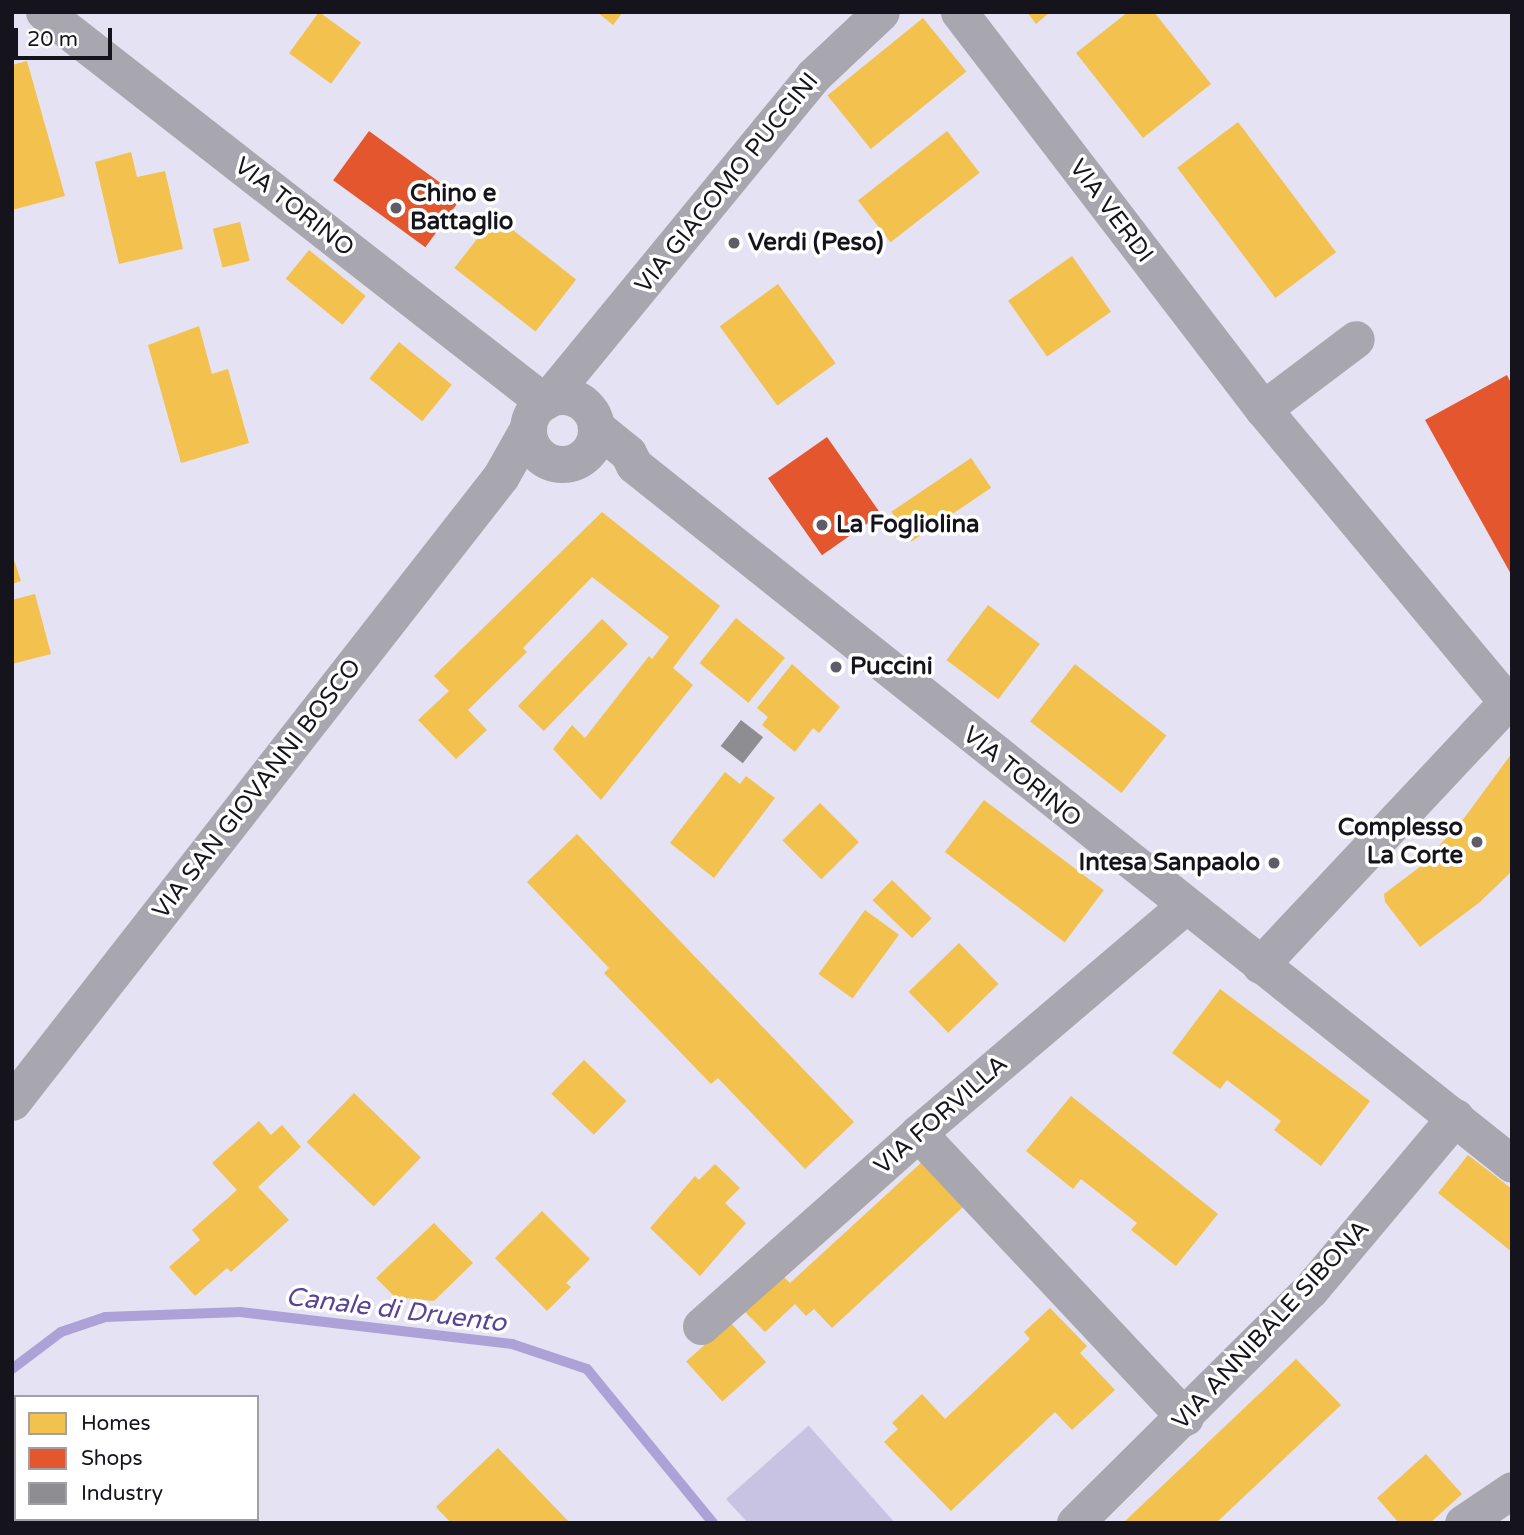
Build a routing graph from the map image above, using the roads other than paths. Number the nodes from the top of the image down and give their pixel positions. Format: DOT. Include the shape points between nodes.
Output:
graph roads {
  1 [pos="44,12"];
  2 [pos="881,12"];
  3 [pos="958,12"];
  4 [pos="1356,339"];
  5 [pos="1263,409"];
  6 [pos="559,411"];
  7 [pos="564,462"];
  8 [pos="634,465"];
  9 [pos="501,476"];
  10 [pos="1509,699"];
  11 [pos="1184,907"];
  12 [pos="1260,965"];
  13 [pos="12,1102"];
  14 [pos="1455,1117"];
  15 [pos="918,1133"];
  16 [pos="1512,1164"];
  17 [pos="701,1326"];
  18 [pos="1185,1417"];
  19 [pos="1512,1490"];
  20 [pos="1075,1523"];
  21 [pos="1463,1523"];
  1 -- 6 [label="street, VIA TORINO"];
  2 -- 6 [label="street, VIA GIACOMO PUCCINI" via="813,76 582,361"];
  3 -- 5 [label="street, VIA VERDI"];
  4 -- 5 [label="street"];
  5 -- 10 [label="street, VIA VERDI"];
  6 -- 7 [label="street" via="535,450"];
  6 -- 7 [label="street" via="591,447"];
  6 -- 8 [label="street, VIA TORINO" via="628,453"];
  6 -- 9 [label="street, VIA SAN GIOVANNI BOSCO"];
  7 -- 8 [label="street"];
  7 -- 9 [label="street"];
  8 -- 11 [label="street, VIA TORINO"];
  9 -- 13 [label="street, VIA SAN GIOVANNI BOSCO"];
  10 -- 12 [label="street"];
  11 -- 12 [label="street, VIA TORINO"];
  11 -- 15 [label="street, VIA FORVILLA"];
  12 -- 14 [label="street, VIA TORINO"];
  14 -- 16 [label="street, VIA TORINO"];
  14 -- 18 [label="street, VIA ANNIBALE SIBONA" via="1310,1290"];
  15 -- 17 [label="street, VIA FORVILLA"];
  15 -- 18 [label="street"];
  18 -- 20 [label="street, VIA ANNIBALE SIBONA"];
  19 -- 21 [label="street"];
}
